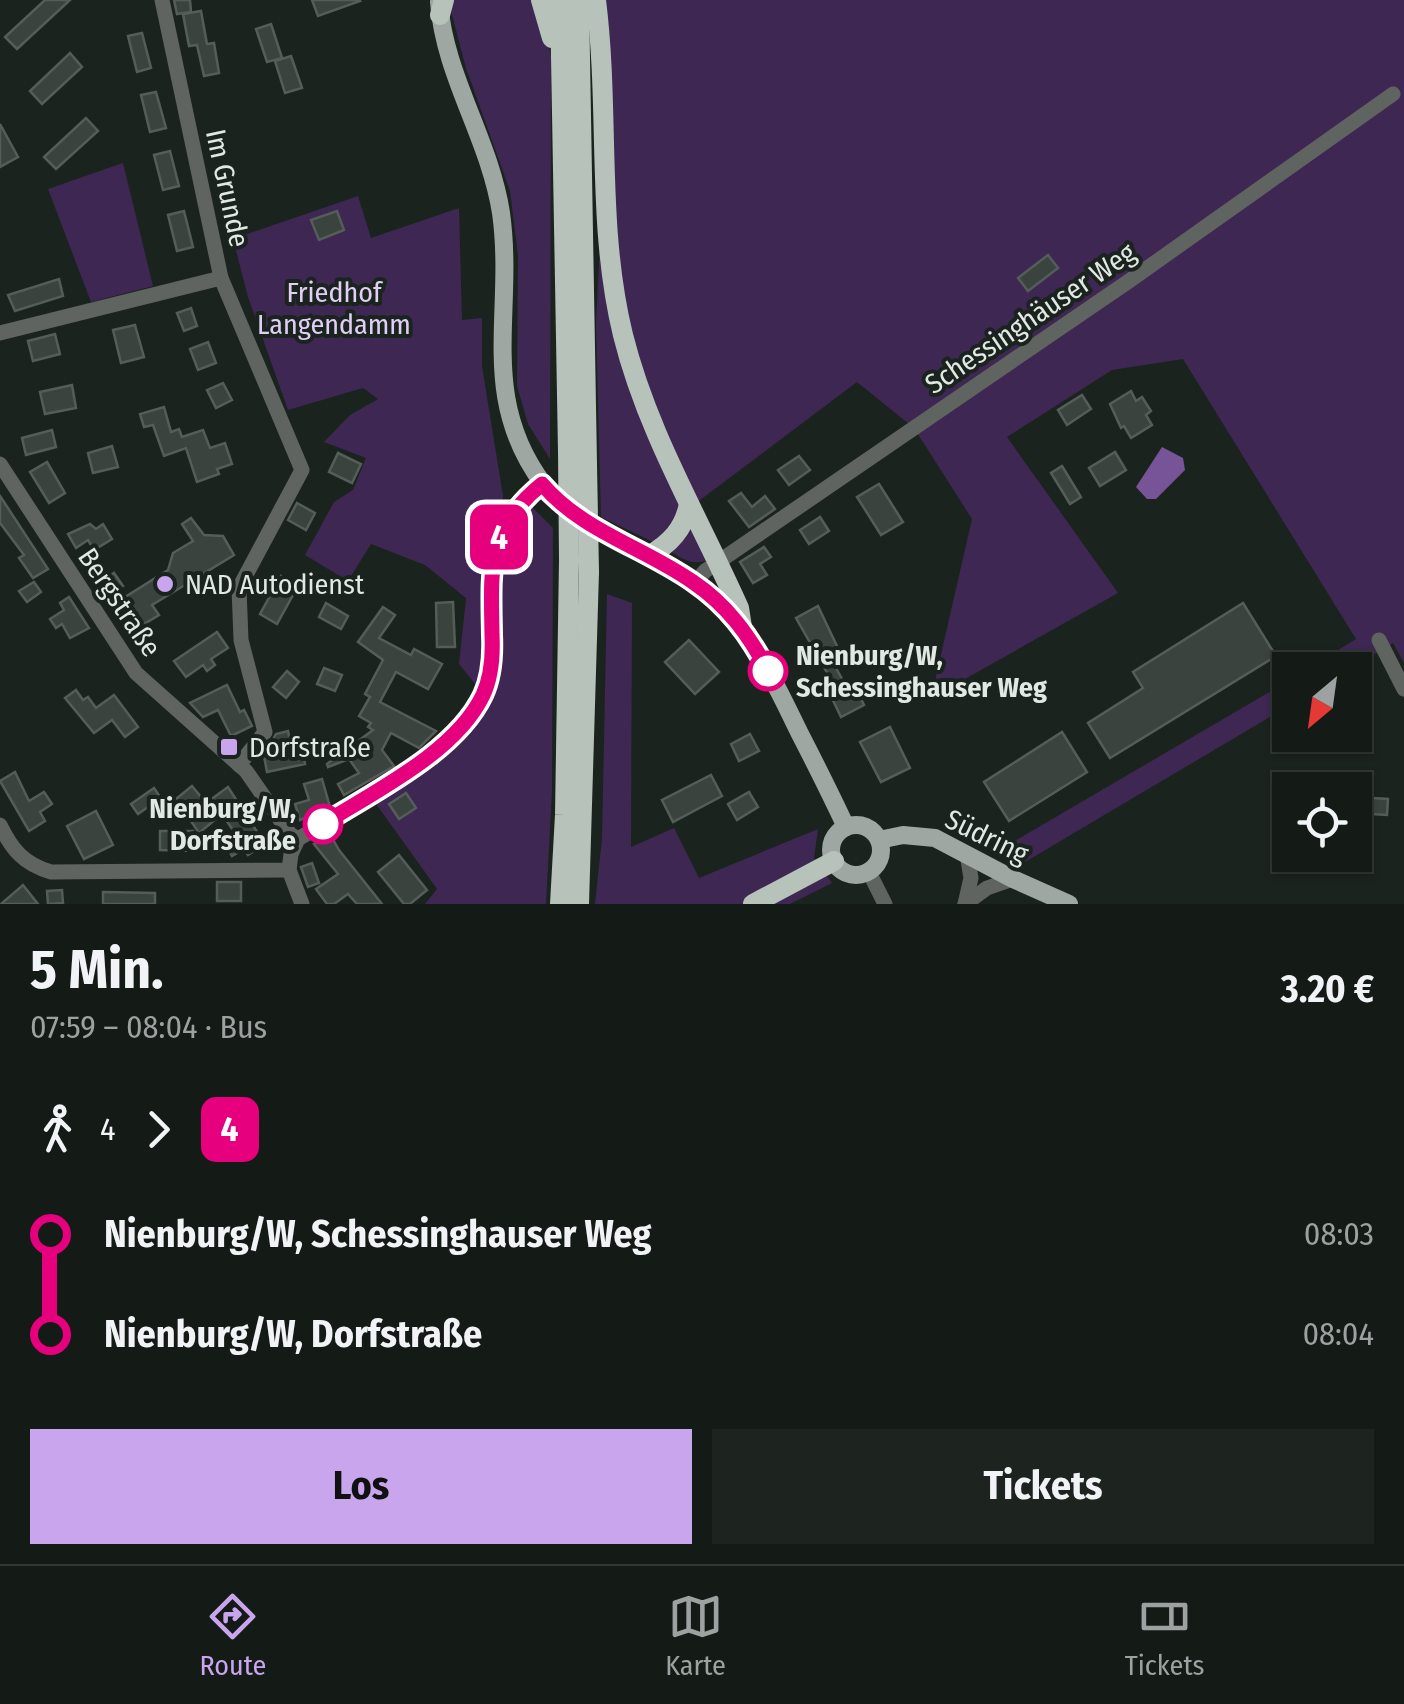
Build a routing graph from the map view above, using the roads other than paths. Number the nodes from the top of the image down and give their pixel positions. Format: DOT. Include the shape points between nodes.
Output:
graph roads {
  1 [pos="162,0"];
  2 [pos="541,0"];
  3 [pos="560,0"];
  4 [pos="579,0"];
  5 [pos="596,0"];
  6 [pos="441,5"];
  7 [pos="562,78"];
  8 [pos="1393,94"];
  9 [pos="222,278"];
  10 [pos="0,333"];
  11 [pos="0,464"];
  12 [pos="542,484"];
  13 [pos="689,504"];
  14 [pos="648,556"];
  15 [pos="719,563"];
  16 [pos="695,583"];
  17 [pos="742,627"];
  18 [pos="1379,640"];
  19 [pos="1404,690"];
  20 [pos="239,765"];
  21 [pos="0,825"];
  22 [pos="846,827"];
  23 [pos="298,840"];
  24 [pos="879,840"];
  25 [pos="6,848"];
  26 [pos="967,854"];
  27 [pos="834,861"];
  28 [pos="290,870"];
  29 [pos="869,872"];
  30 [pos="1013,880"];
  31 [pos="302,904"];
  32 [pos="560,904"];
  33 [pos="579,904"];
  34 [pos="753,904"];
  35 [pos="885,904"];
  36 [pos="965,904"];
  37 [pos="1069,904"];
  1 -- 9 [label="street, Im Grunde"];
  2 -- 7 [label="highway"];
  3 -- 7 [label="highway"];
  4 -- 33 [label="highway, bridge" via="589,572"];
  5 -- 13 [label="highway" via="606,209 622,332 651,422"];
  6 -- 12 [label="main road" via="500,212 507,413"];
  7 -- 32 [label="highway, bridge" via="569,560"];
  8 -- 15 [label="street, Schessinghäuser Weg"];
  9 -- 10 [label="street"];
  9 -- 20 [label="street, Im Grunde" via="302,470 239,588 241,640 265,732"];
  11 -- 20 [label="street, Bergstraße" via="136,673"];
  12 -- 14 [label="main road" via="580,518"];
  12 -- 23 [label="street" via="496,542 493,662 472,714 445,745"];
  13 -- 14 [label="highway" via="668,545"];
  13 -- 15 [label="highway"];
  14 -- 16 [label="main road"];
  15 -- 16 [label="street, Schessinghäuser Weg"];
  15 -- 17 [label="highway"];
  16 -- 17 [label="main road"];
  17 -- 22 [label="main road"];
  18 -- 19 [label="street"];
  20 -- 23 [label="street, Bergstraße"];
  21 -- 25 [label="street"];
  22 -- 24 [label="main road" via="862,826"];
  22 -- 27 [label="main road" via="832,844"];
  23 -- 28 [label="street"];
  24 -- 26 [label="main road, Südring" via="923,835"];
  24 -- 29 [label="main road" via="880,855"];
  25 -- 28 [label="street" via="39,868 70,874"];
  26 -- 30 [label="main road, Südring"];
  26 -- 36 [label="street"];
  27 -- 29 [label="main road" via="844,872"];
  27 -- 34 [label="highway"];
  28 -- 31 [label="street"];
  29 -- 35 [label="street"];
  30 -- 36 [label="street"];
  30 -- 37 [label="main road, Südring"];
}
